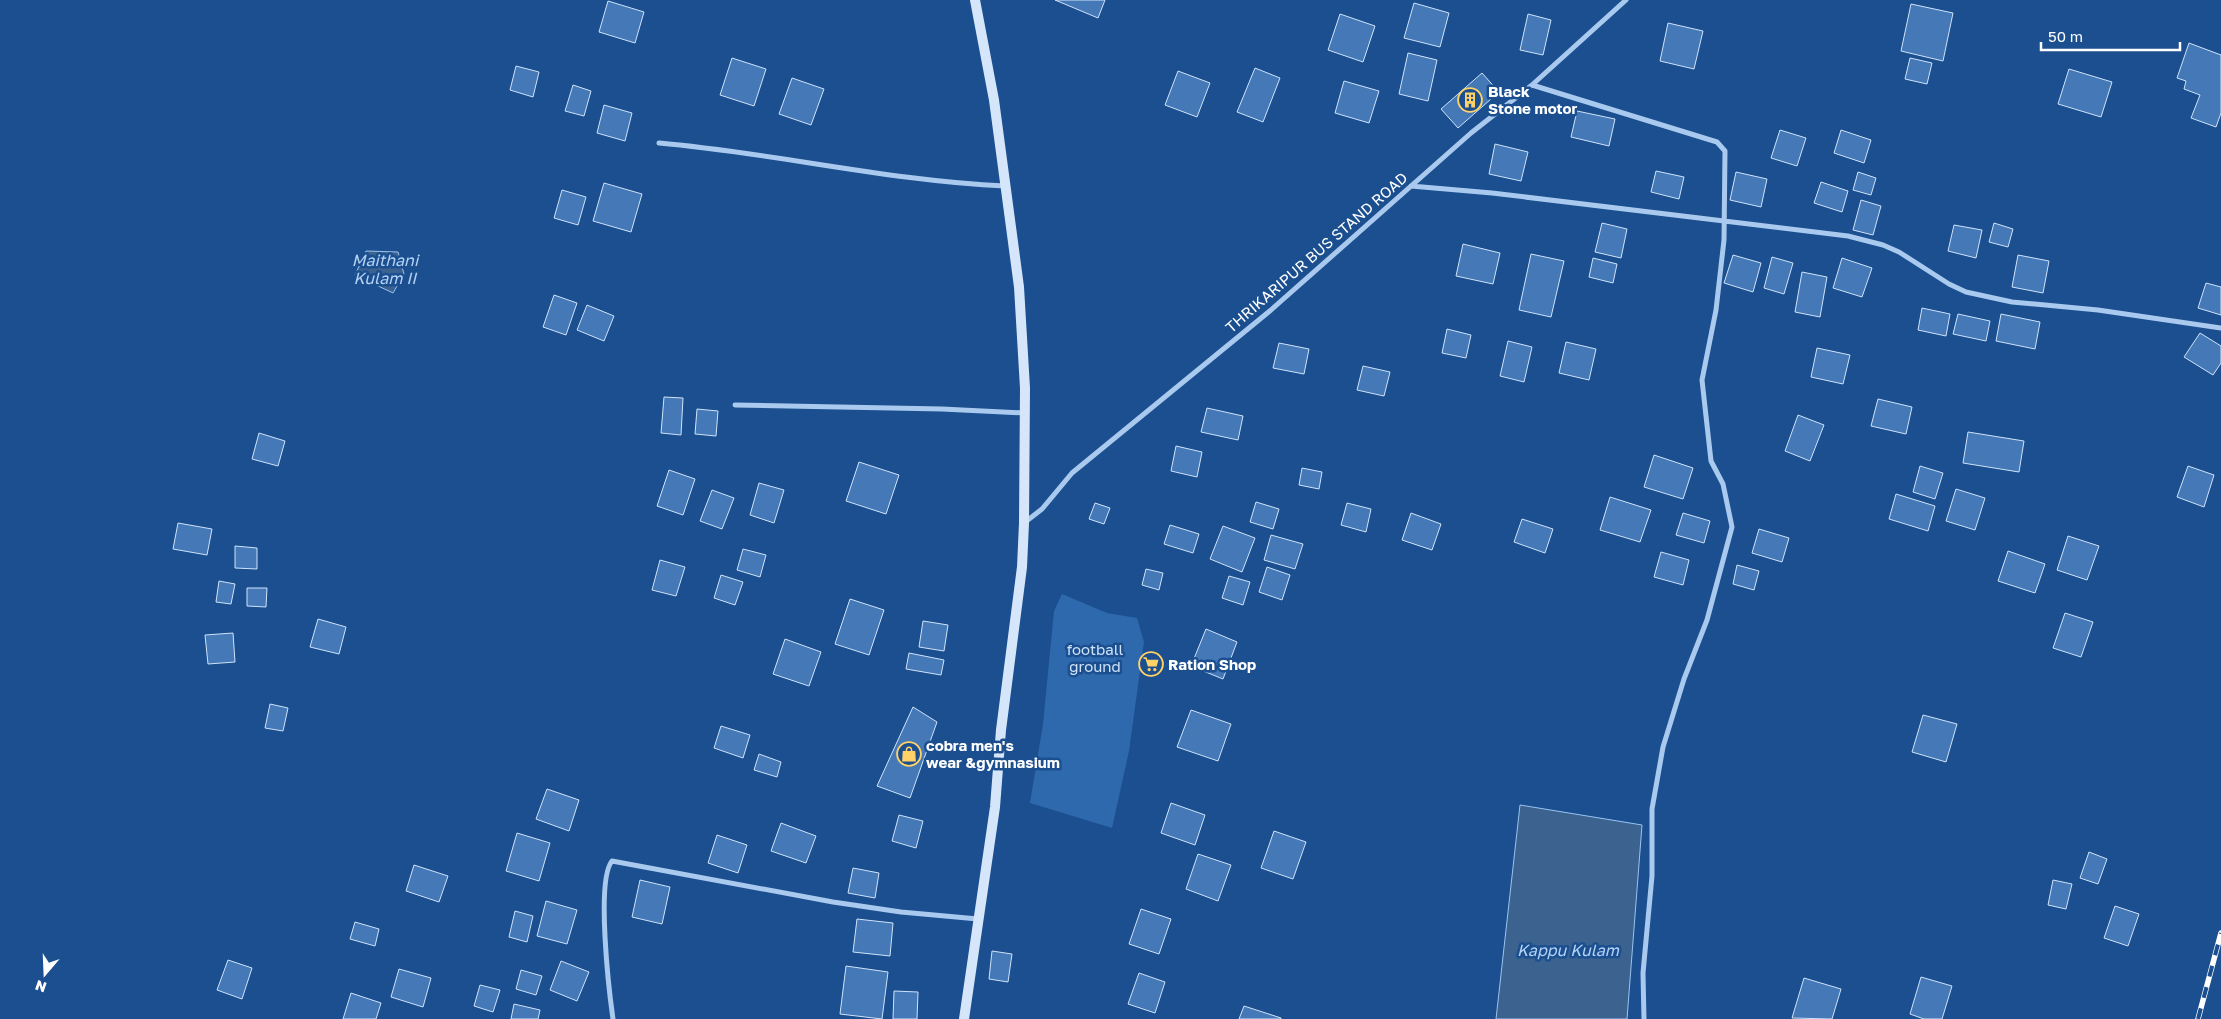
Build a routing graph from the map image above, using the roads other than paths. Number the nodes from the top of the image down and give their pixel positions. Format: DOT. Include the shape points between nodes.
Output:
graph roads {
  1 [pos="975,0"];
  2 [pos="1626,0"];
  3 [pos="1532,86"];
  4 [pos="659,143"];
  5 [pos="1006,186"];
  6 [pos="1411,186"];
  7 [pos="1724,221"];
  8 [pos="2221,328"];
  9 [pos="735,405"];
  10 [pos="1025,413"];
  11 [pos="1024,523"];
  12 [pos="979,919"];
  13 [pos="613,1019"];
  14 [pos="964,1019"];
  15 [pos="1644,1019"];
  1 -- 5 [label="main road"];
  2 -- 3 [label="street, THRIKARIPUR BUS STAND ROAD"];
  3 -- 6 [label="street, THRIKARIPUR BUS STAND ROAD" via="1471,133"];
  3 -- 7 [label="street" via="1717,142 1725,152"];
  4 -- 5 [label="street" via="953,184"];
  5 -- 10 [label="main road" via="1019,287"];
  6 -- 7 [label="street"];
  6 -- 11 [label="street, THRIKARIPUR BUS STAND ROAD" via="1271,310 1072,473 1042,509"];
  7 -- 8 [label="street" via="1848,236 1883,245 1957,288 2012,302 2098,310"];
  7 -- 15 [label="street" via="1716,310 1702,380 1711,461 1723,484 1732,526 1707,620 1663,747 1652,809 1652,876 1643,973"];
  9 -- 10 [label="street"];
  10 -- 11 [label="main road"];
  11 -- 12 [label="main road" via="1022,568 1001,730 995,807"];
  12 -- 13 [label="street" via="833,902 612,861 607,866 605,889"];
  12 -- 14 [label="main road"];
}
